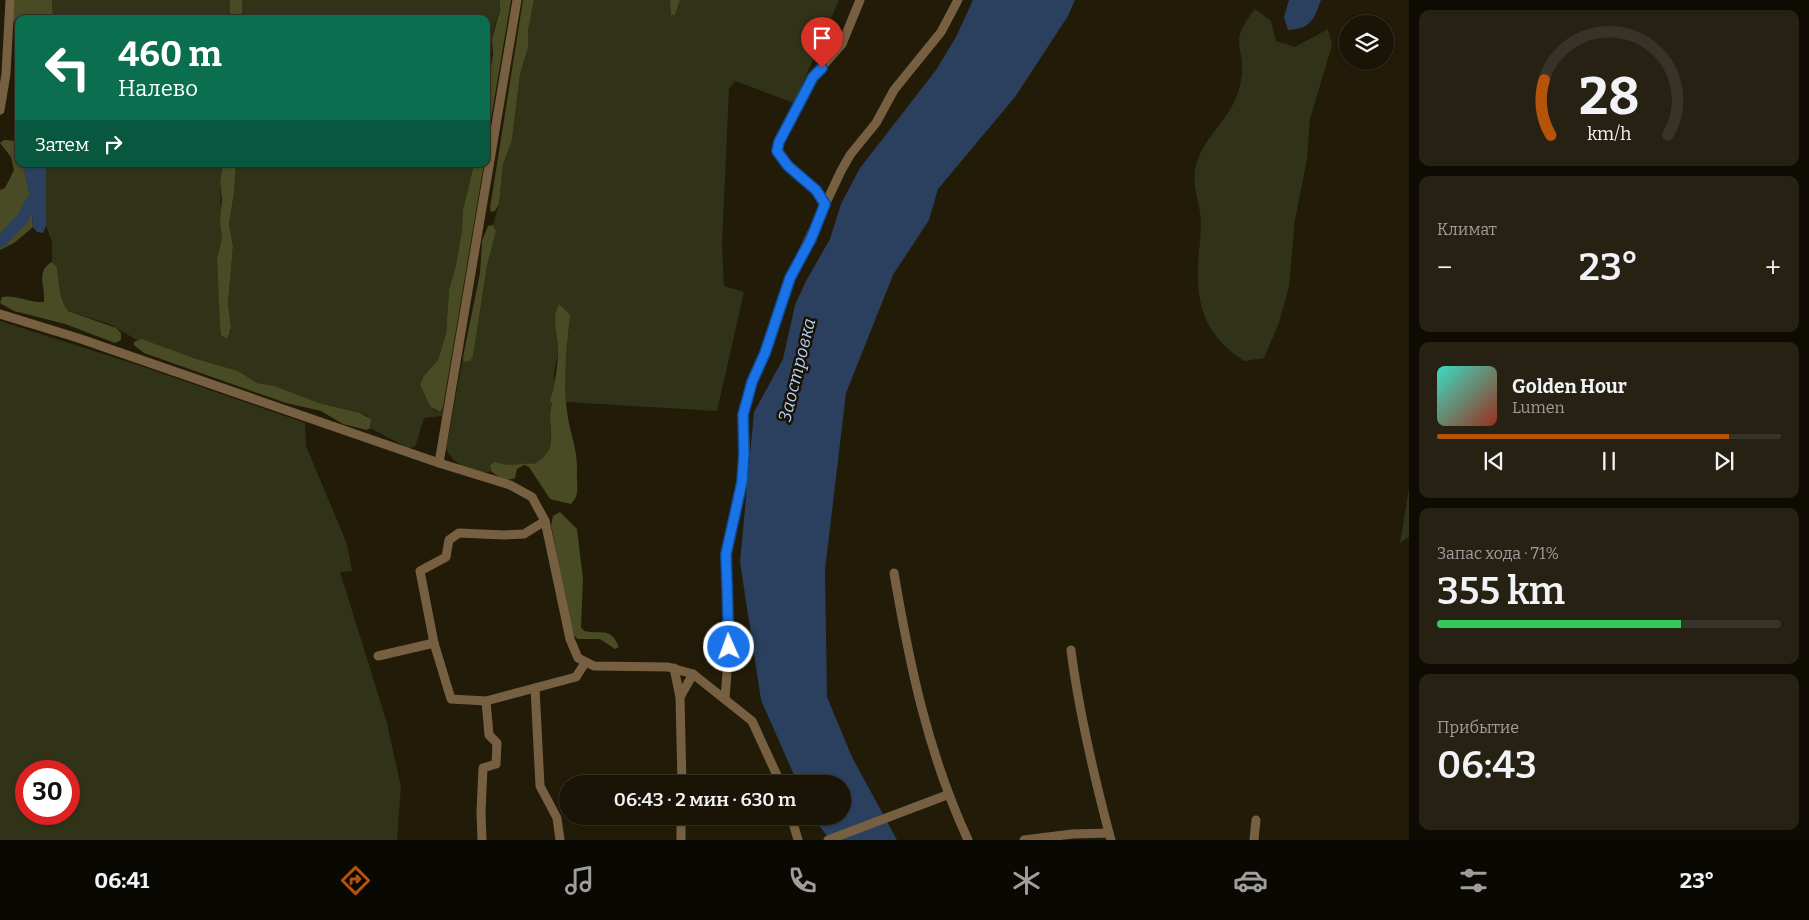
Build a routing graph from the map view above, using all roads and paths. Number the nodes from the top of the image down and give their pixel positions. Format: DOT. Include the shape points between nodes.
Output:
graph roads {
  1 [pos="10,0"];
  2 [pos="517,0"];
  3 [pos="860,0"];
  4 [pos="958,0"];
  5 [pos="4,36"];
  6 [pos="0,110"];
  7 [pos="490,160"];
  8 [pos="489,167"];
  9 [pos="825,204"];
  10 [pos="0,314"];
  11 [pos="439,463"];
  12 [pos="545,521"];
  13 [pos="894,573"];
  14 [pos="434,643"];
  15 [pos="1072,650"];
  16 [pos="378,656"];
  17 [pos="586,663"];
  18 [pos="674,668"];
  19 [pos="693,674"];
  20 [pos="535,688"];
  21 [pos="680,697"];
  22 [pos="725,698"];
  23 [pos="486,701"];
  24 [pos="682,775"];
  25 [pos="777,775"];
  26 [pos="947,795"];
  27 [pos="1256,820"];
  28 [pos="681,825"];
  29 [pos="794,825"];
  30 [pos="1110,837"];
  31 [pos="482,840"];
  32 [pos="560,840"];
  33 [pos="681,840"];
  34 [pos="798,840"];
  35 [pos="828,840"];
  36 [pos="968,840"];
  37 [pos="1024,840"];
  38 [pos="1254,840"];
  1 -- 5 [label="street"];
  2 -- 7 [label="street"];
  3 -- 9 [label="street" via="842,44 813,77 777,151 788,166 816,190"];
  4 -- 9 [label="street" via="941,32 894,90 876,123 850,155"];
  5 -- 6 [label="street" via="6,74"];
  8 -- 11 [label="street"];
  9 -- 22 [label="street" via="790,278 743,415 742,482 726,554 729,647"];
  10 -- 11 [label="street"];
  11 -- 12 [label="street" via="523,491 539,506"];
  12 -- 14 [label="street" via="524,534 459,532 449,540 446,557 420,571"];
  12 -- 17 [label="street" via="570,639 578,658"];
  13 -- 26 [label="street" via="908,656"];
  14 -- 16 [label="street"];
  14 -- 23 [label="street" via="451,698"];
  15 -- 30 [label="street" via="1076,691 1089,755"];
  17 -- 18 [label="street" via="594,666"];
  17 -- 20 [label="street" via="576,677"];
  18 -- 19 [label="street"];
  18 -- 21 [label="street"];
  19 -- 21 [label="street"];
  19 -- 22 [label="street"];
  20 -- 23 [label="street"];
  20 -- 32 [label="street" via="540,786 558,818"];
  21 -- 24 [label="street"];
  22 -- 25 [label="street" via="752,721"];
  23 -- 31 [label="street" via="489,736 497,743 497,750 496,764 483,768"];
  26 -- 35 [label="street"];
  26 -- 36 [label="street"];
  27 -- 38 [label="street"];
  28 -- 33 [label="street"];
  29 -- 34 [label="street"];
  30 -- 37 [label="street" via="1072,834"];
}
